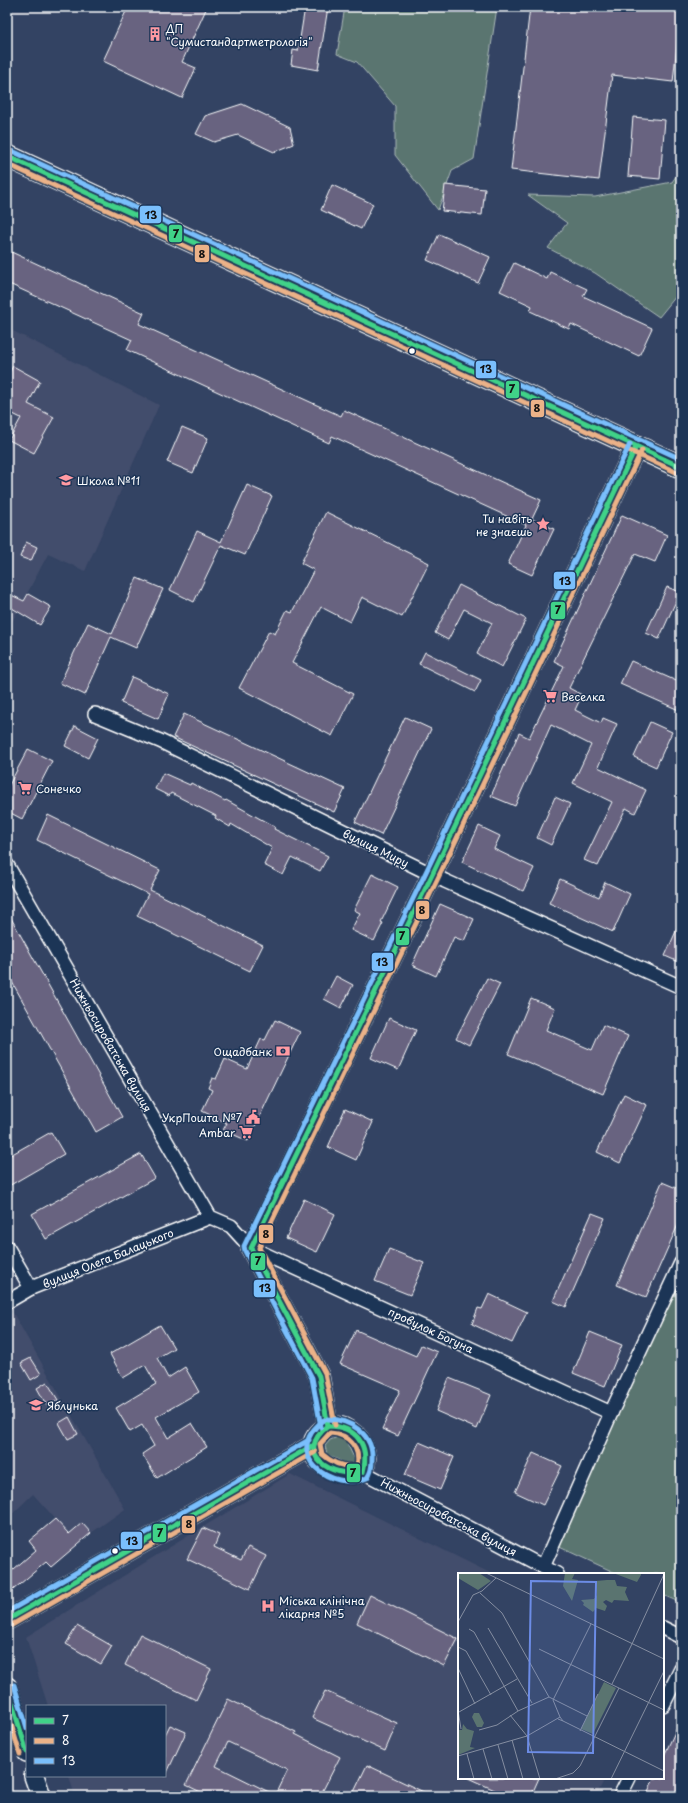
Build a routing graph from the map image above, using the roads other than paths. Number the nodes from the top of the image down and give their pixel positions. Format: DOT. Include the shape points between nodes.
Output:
graph roads {
  1 [pos="7,156"];
  2 [pos="636,447"];
  3 [pos="681,467"];
  4 [pos="95,714"];
  5 [pos="7,865"];
  6 [pos="432,875"];
  7 [pos="681,987"];
  8 [pos="210,1217"];
  9 [pos="7,1247"];
  10 [pos="251,1248"];
  11 [pos="681,1263"];
  12 [pos="31,1288"];
  13 [pos="7,1302"];
  14 [pos="611,1413"];
  15 [pos="328,1426"];
  16 [pos="312,1446"];
  17 [pos="362,1472"];
  18 [pos="543,1567"];
  19 [pos="555,1573"];
  20 [pos="7,1620"];
  21 [pos="664,1629"];
  22 [pos="681,1638"];
  23 [pos="681,1669"];
  24 [pos="7,1687"];
  25 [pos="664,1703"];
  26 [pos="26,1749"];
  27 [pos="34,1777"];
  28 [pos="628,1779"];
  29 [pos="41,1796"];
  30 [pos="620,1796"];
  1 -- 2 [label="main road"];
  2 -- 3 [label="main road"];
  2 -- 6 [label="main road"];
  4 -- 6 [label="street, вулиця Миру" via="160,741"];
  5 -- 8 [label="street, Нижньосироватська вулиця"];
  6 -- 7 [label="street, вулиця Миру"];
  6 -- 10 [label="main road"];
  8 -- 10 [label="street" via="231,1226"];
  8 -- 12 [label="street, вулиця Олега Балацького"];
  9 -- 12 [label="street"];
  10 -- 14 [label="street, провулок Богуна"];
  10 -- 15 [label="main road" via="319,1376"];
  11 -- 14 [label="street"];
  12 -- 13 [label="street, вулиця Олега Балацького"];
  14 -- 18 [label="street"];
  15 -- 16 [label="main road" via="318,1432"];
  15 -- 17 [label="main road" via="343,1427 361,1441 366,1452 366,1463"];
  16 -- 17 [label="main road, Нижньосироватська вулиця" via="313,1455 321,1464 338,1472"];
  16 -- 20 [label="main road"];
  17 -- 18 [label="street, Нижньосироватська вулиця"];
  18 -- 19 [label="street, Нижньосироватська вулиця"];
  21 -- 22 [label="street"];
  23 -- 25 [label="street"];
  24 -- 26 [label="main road"];
  27 -- 29 [label="main road"];
  28 -- 30 [label="street"];
}
